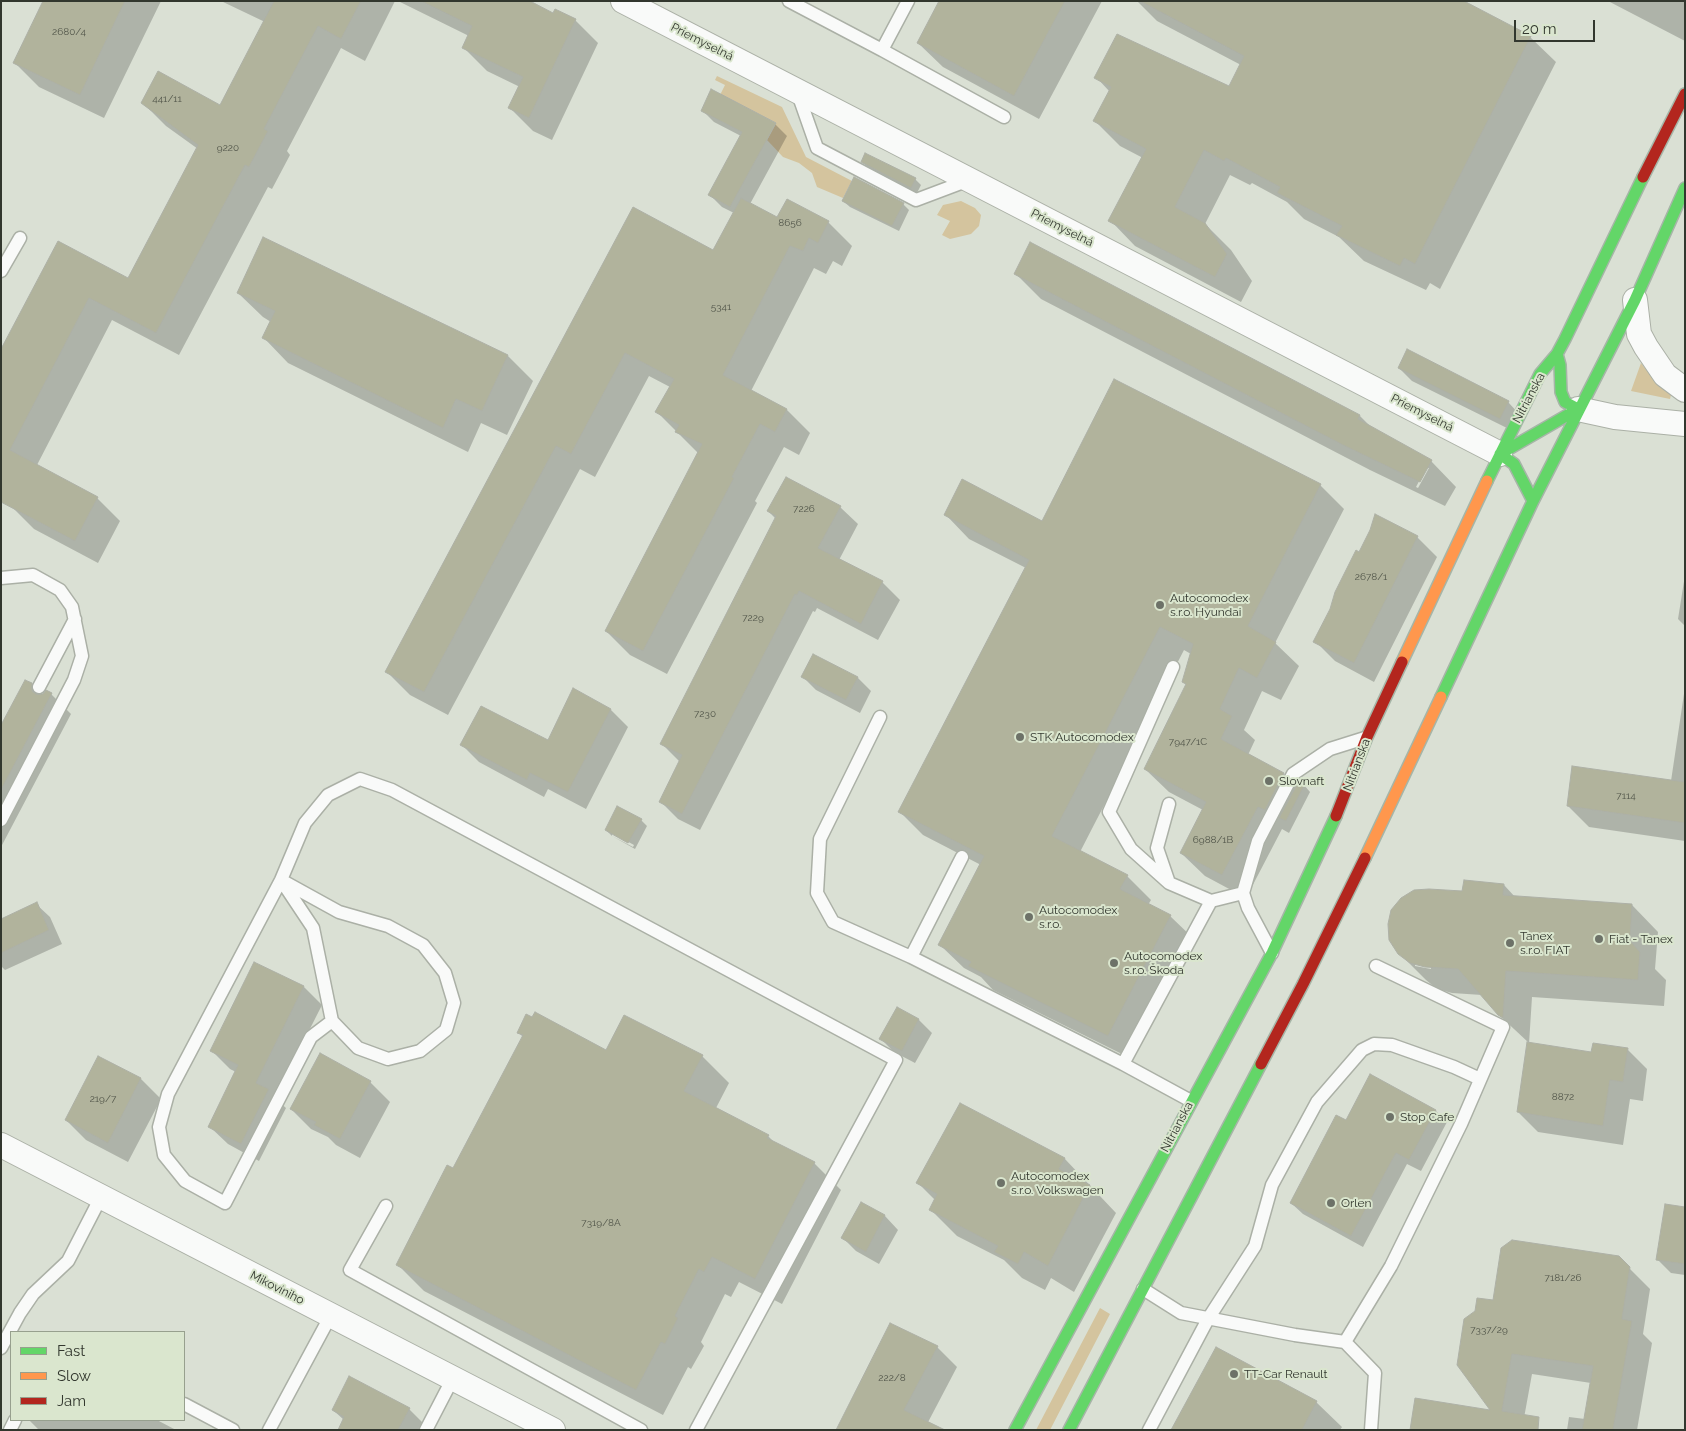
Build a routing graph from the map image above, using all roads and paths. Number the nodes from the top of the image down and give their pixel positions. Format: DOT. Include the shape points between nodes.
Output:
graph roads {
  1 [pos="623,1"];
  2 [pos="789,1"];
  3 [pos="908,1"];
  4 [pos="882,50"];
  5 [pos="798,91"];
  6 [pos="1685,94"];
  7 [pos="1004,117"];
  8 [pos="969,180"];
  9 [pos="1685,188"];
  10 [pos="20,238"];
  11 [pos="1,271"];
  12 [pos="1635,300"];
  13 [pos="1557,354"];
  14 [pos="1685,390"];
  15 [pos="1578,409"];
  16 [pos="1685,424"];
  17 [pos="1500,454"];
  18 [pos="1533,501"];
  19 [pos="1,578"];
  20 [pos="75,619"];
  21 [pos="1173,668"];
  22 [pos="39,687"];
  23 [pos="880,717"];
  24 [pos="1367,737"];
  25 [pos="1169,804"];
  26 [pos="1,820"];
  27 [pos="962,857"];
  28 [pos="281,880"];
  29 [pos="1169,883"];
  30 [pos="1244,894"];
  31 [pos="1211,901"];
  32 [pos="1272,953"];
  33 [pos="911,957"];
  34 [pos="1376,966"];
  35 [pos="332,1021"];
  36 [pos="1123,1064"];
  37 [pos="1480,1079"];
  38 [pos="1191,1101"];
  39 [pos="1,1144"];
  40 [pos="101,1197"];
  41 [pos="386,1206"];
  42 [pos="1143,1289"];
  43 [pos="330,1315"];
  44 [pos="1208,1319"];
  45 [pos="10,1331"];
  46 [pos="10,1331"];
  47 [pos="1345,1342"];
  48 [pos="1,1348"];
  49 [pos="453,1378"];
  50 [pos="185,1405"];
  51 [pos="233,1430"];
  52 [pos="269,1430"];
  53 [pos="426,1430"];
  54 [pos="553,1430"];
  55 [pos="641,1430"];
  56 [pos="696,1430"];
  57 [pos="1015,1430"];
  58 [pos="1070,1430"];
  59 [pos="1150,1430"];
  60 [pos="1371,1430"];
  1 -- 5 [label="street, Priemyselná"];
  2 -- 4 [label="lane"];
  3 -- 4 [label="lane"];
  4 -- 7 [label="lane"];
  5 -- 8 [label="street, Priemyselná"];
  5 -- 8 [label="lane" via="817,148 908,196 916,200"];
  6 -- 13 [label="main road, Nitrianska"];
  8 -- 17 [label="street, Priemyselná"];
  9 -- 12 [label="main road"];
  10 -- 11 [label="lane"];
  12 -- 14 [label="street" via="1639,334 1646,347 1666,375"];
  12 -- 15 [label="main road"];
  13 -- 15 [label="main road" via="1561,392 1565,402"];
  13 -- 17 [label="main road, Nitrianska" via="1540,374"];
  15 -- 16 [label="street" via="1615,417"];
  15 -- 17 [label="main road"];
  15 -- 18 [label="main road"];
  17 -- 18 [label="main road" via="1514,464"];
  17 -- 24 [label="main road, Nitrianska"];
  18 -- 42 [label="main road" via="1303,984"];
  19 -- 20 [label="lane" via="33,575 60,590 72,607"];
  20 -- 22 [label="lane"];
  20 -- 26 [label="lane" via="82,656 74,680"];
  21 -- 29 [label="lane" via="1108,812 1131,849"];
  23 -- 33 [label="lane" via="820,839 817,893 833,922"];
  24 -- 30 [label="lane" via="1330,749 1293,774 1258,841"];
  24 -- 32 [label="main road, Nitrianska" via="1342,803"];
  25 -- 29 [label="lane" via="1157,848"];
  27 -- 33 [label="lane"];
  28 -- 35 [label="lane" via="313,928"];
  28 -- 35 [label="lane" via="339,912 388,926 424,945 445,973 454,1002 446,1030 420,1051 388,1059 358,1048"];
  28 -- 35 [label="lane" via="168,1094 159,1127 164,1155 185,1182 225,1203 311,1037"];
  28 -- 56 [label="lane" via="305,823 328,795 360,780 392,790 896,1060"];
  29 -- 31 [label="lane"];
  30 -- 31 [label="lane"];
  30 -- 32 [label="lane"];
  31 -- 36 [label="lane"];
  32 -- 38 [label="main road, Nitrianska"];
  33 -- 36 [label="lane"];
  34 -- 37 [label="lane" via="1503,1027"];
  36 -- 38 [label="lane"];
  37 -- 44 [label="lane" via="1392,1046 1374,1044 1362,1050 1317,1102 1272,1185 1255,1246"];
  37 -- 47 [label="lane" via="1391,1266"];
  38 -- 57 [label="main road, Nitrianska"];
  39 -- 40 [label="street, Mikovíniho"];
  40 -- 43 [label="street, Mikovíniho"];
  40 -- 45 [label="lane" via="68,1261 33,1294"];
  41 -- 55 [label="lane" via="350,1270"];
  42 -- 44 [label="lane" via="1181,1313"];
  42 -- 58 [label="main road"];
  43 -- 49 [label="street, Mikovíniho"];
  43 -- 52 [label="lane"];
  44 -- 47 [label="lane"];
  44 -- 59 [label="lane"];
  46 -- 48 [label="lane"];
  47 -- 60 [label="lane" via="1375,1373"];
  49 -- 53 [label="lane"];
  49 -- 54 [label="street, Mikovíniho"];
  50 -- 51 [label="lane"];
}
